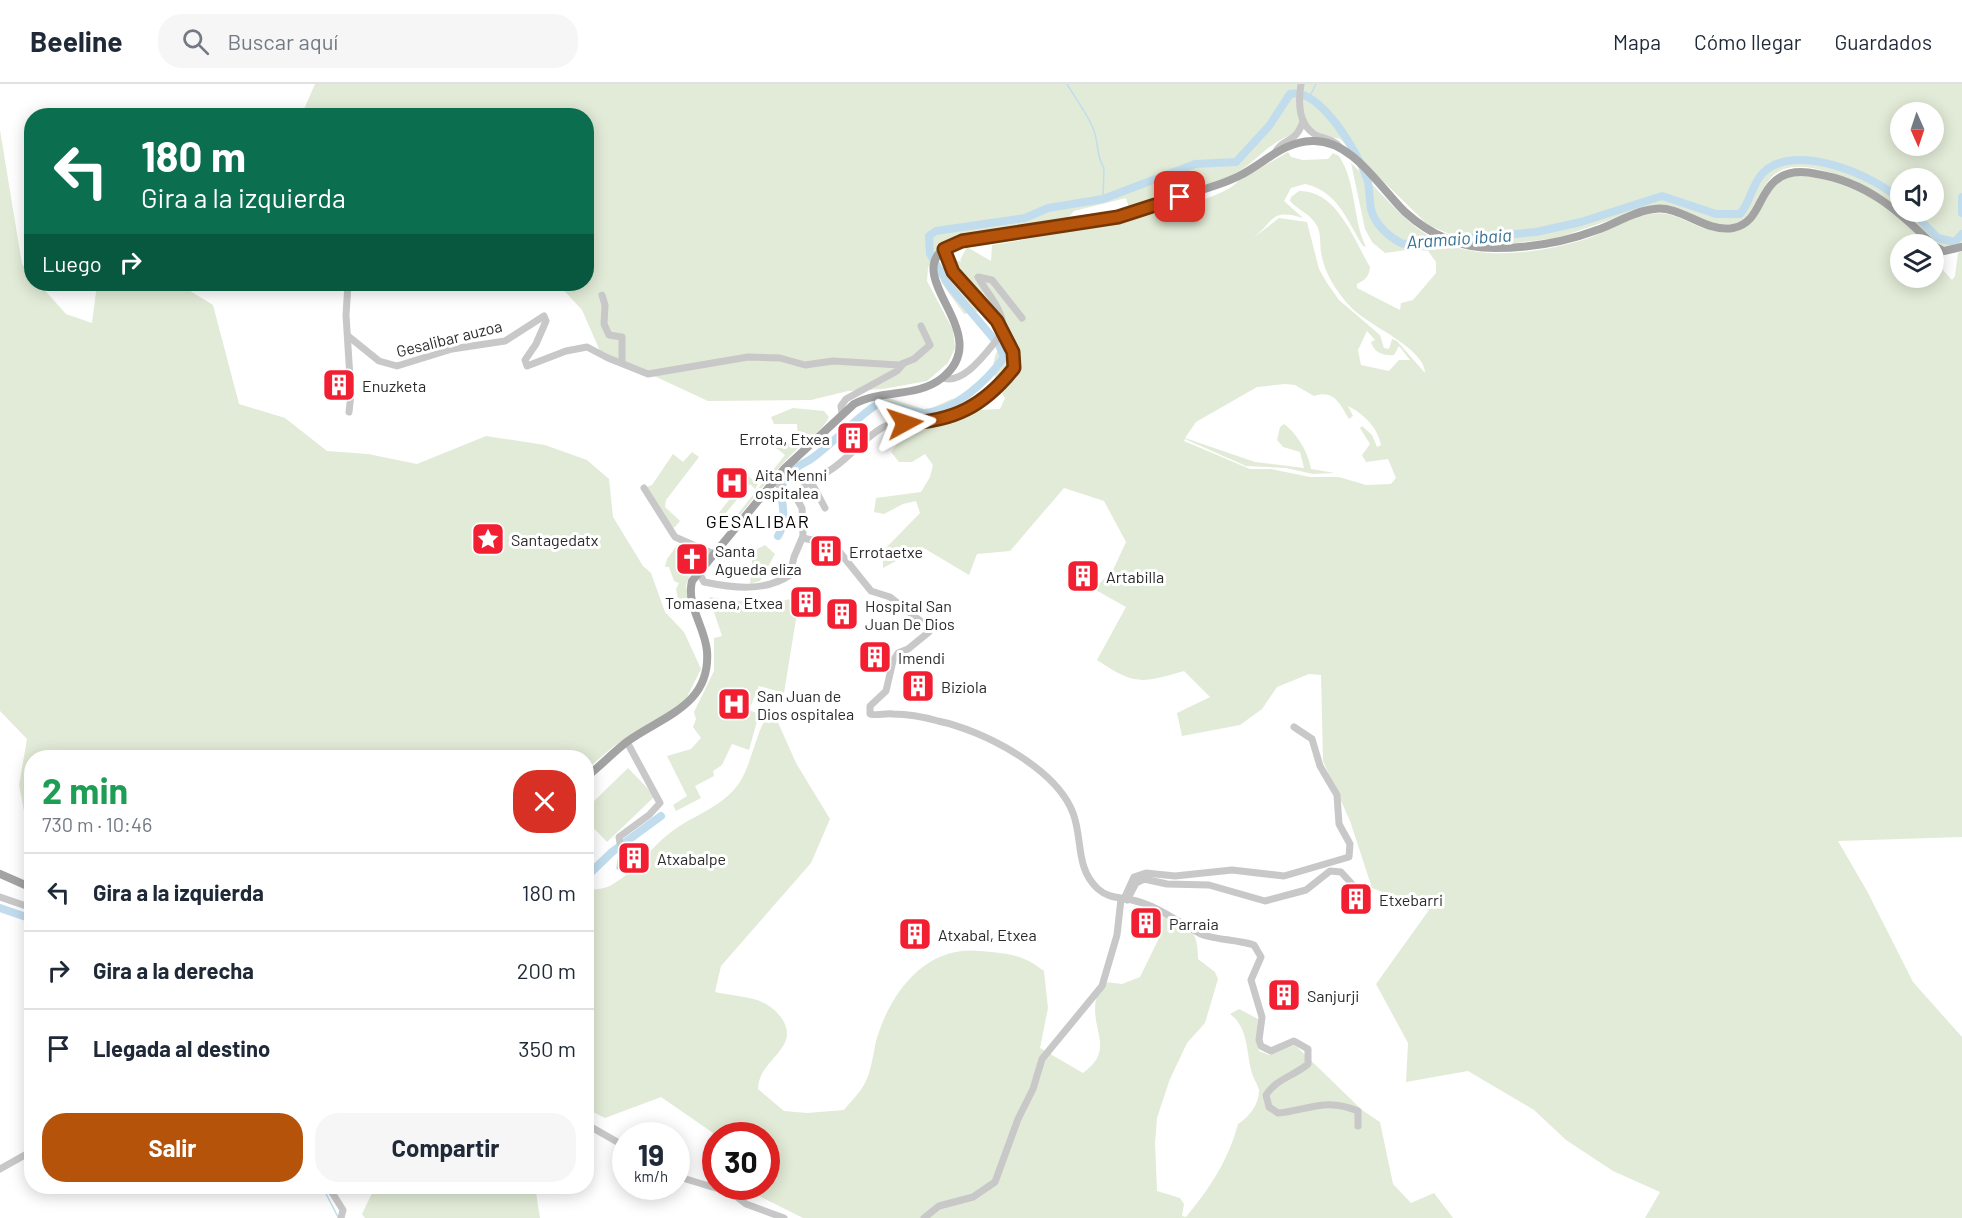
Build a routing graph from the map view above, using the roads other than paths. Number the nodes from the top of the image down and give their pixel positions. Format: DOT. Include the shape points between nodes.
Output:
graph roads {
  1 [pos="1301,86"];
  2 [pos="1304,126"];
  3 [pos="1306,141"];
  4 [pos="1342,150"];
  5 [pos="1276,151"];
  6 [pos="1921,234"];
  7 [pos="1962,247"];
  8 [pos="944,249"];
  9 [pos="1944,251"];
  10 [pos="348,291"];
  11 [pos="602,295"];
  12 [pos="1022,318"];
  13 [pos="921,326"];
  14 [pos="1001,330"];
  15 [pos="348,336"];
  16 [pos="622,362"];
  17 [pos="903,364"];
  18 [pos="942,378"];
  19 [pos="350,412"];
  20 [pos="842,413"];
  21 [pos="808,481"];
  22 [pos="779,485"];
  23 [pos="644,488"];
  24 [pos="797,498"];
  25 [pos="825,508"];
  26 [pos="803,538"];
  27 [pos="714,554"];
  28 [pos="698,571"];
  29 [pos="1294,727"];
  30 [pos="627,742"];
  31 [pos="594,770"];
  32 [pos="620,867"];
  33 [pos="0,874"];
  34 [pos="24,884"];
  35 [pos="1352,884"];
  36 [pos="0,897"];
  37 [pos="1124,899"];
  38 [pos="24,905"];
  39 [pos="1358,1126"];
  40 [pos="594,1129"];
  41 [pos="612,1139"];
  42 [pos="24,1156"];
  43 [pos="0,1169"];
  44 [pos="690,1180"];
  45 [pos="333,1194"];
  46 [pos="340,1218"];
  47 [pos="784,1218"];
  48 [pos="924,1218"];
  1 -- 2 [label="street"];
  2 -- 3 [label="street"];
  2 -- 4 [label="street" via="1332,140"];
  2 -- 5 [label="street"];
  3 -- 4 [label="main road" via="1325,142"];
  3 -- 5 [label="main road"];
  4 -- 6 [label="main road" via="1405,212 1436,234 1457,243 1497,248 1557,242 1658,208 1716,227 1734,227 1750,219 1775,181 1797,172 1827,176 1864,188 1892,206"];
  5 -- 8 [label="main road" via="1235,178 1118,217 962,241"];
  7 -- 9 [label="main road"];
  8 -- 14 [label="street" via="953,272 986,306"];
  8 -- 18 [label="main road" via="936,259 935,284 955,319 961,340 956,362"];
  10 -- 15 [label="street"];
  11 -- 16 [label="street" via="606,329 609,335 622,337"];
  12 -- 14 [label="street" via="992,280 978,277 1000,312 1004,327"];
  13 -- 17 [label="street" via="930,345"];
  14 -- 18 [label="street" via="969,370 958,378"];
  14 -- 21 [label="street" via="1013,352 1014,368 997,389 977,404 946,418 882,427 821,477"];
  15 -- 16 [label="street, Gesalibar auzoa" via="379,361 397,366 452,349 504,341 544,316 546,321 525,360 527,366 585,346"];
  15 -- 19 [label="street"];
  16 -- 17 [label="street, Gesalibar auzoa" via="648,374 748,357 780,358 805,365 833,361"];
  17 -- 20 [label="street" via="846,399 841,405"];
  18 -- 20 [label="main road" via="914,390 868,398"];
  20 -- 22 [label="main road"];
  21 -- 24 [label="street"];
  21 -- 25 [label="street"];
  22 -- 24 [label="street"];
  22 -- 27 [label="main road"];
  23 -- 27 [label="street" via="675,537"];
  24 -- 26 [label="street" via="802,508"];
  26 -- 28 [label="street" via="790,575 771,585 709,583 704,582"];
  26 -- 37 [label="street" via="834,545 871,591 890,597 928,627 924,637 898,653 886,691 870,706 870,714 938,721 1001,743 1065,798 1073,812 1080,858 1088,877 1106,895"];
  27 -- 28 [label="main road"];
  28 -- 30 [label="main road" via="689,590 705,638 703,677 687,706"];
  29 -- 37 [label="street" via="1312,739 1320,766 1337,795 1339,824 1350,844 1349,857 1284,876 1232,870 1175,876 1139,874"];
  30 -- 31 [label="main road"];
  30 -- 32 [label="street" via="660,803 622,833"];
  33 -- 34 [label="main road"];
  35 -- 37 [label="street" via="1341,872 1330,871 1306,890 1262,902 1209,885 1167,885 1144,879"];
  36 -- 38 [label="street"];
  37 -- 39 [label="street" via="1173,916 1201,935 1254,945 1261,957 1251,980 1262,1017 1259,1040 1271,1051 1294,1041 1308,1049 1309,1057 1301,1070 1270,1088 1266,1095 1269,1107 1278,1113 1316,1104 1347,1106 1358,1111"];
  37 -- 48 [label="street" via="1118,935 1102,986 1042,1059 995,1182 973,1197 939,1206"];
  40 -- 41 [label="street"];
  42 -- 43 [label="street"];
  44 -- 47 [label="street" via="723,1190 746,1204"];
  45 -- 46 [label="street" via="343,1210"];
}
